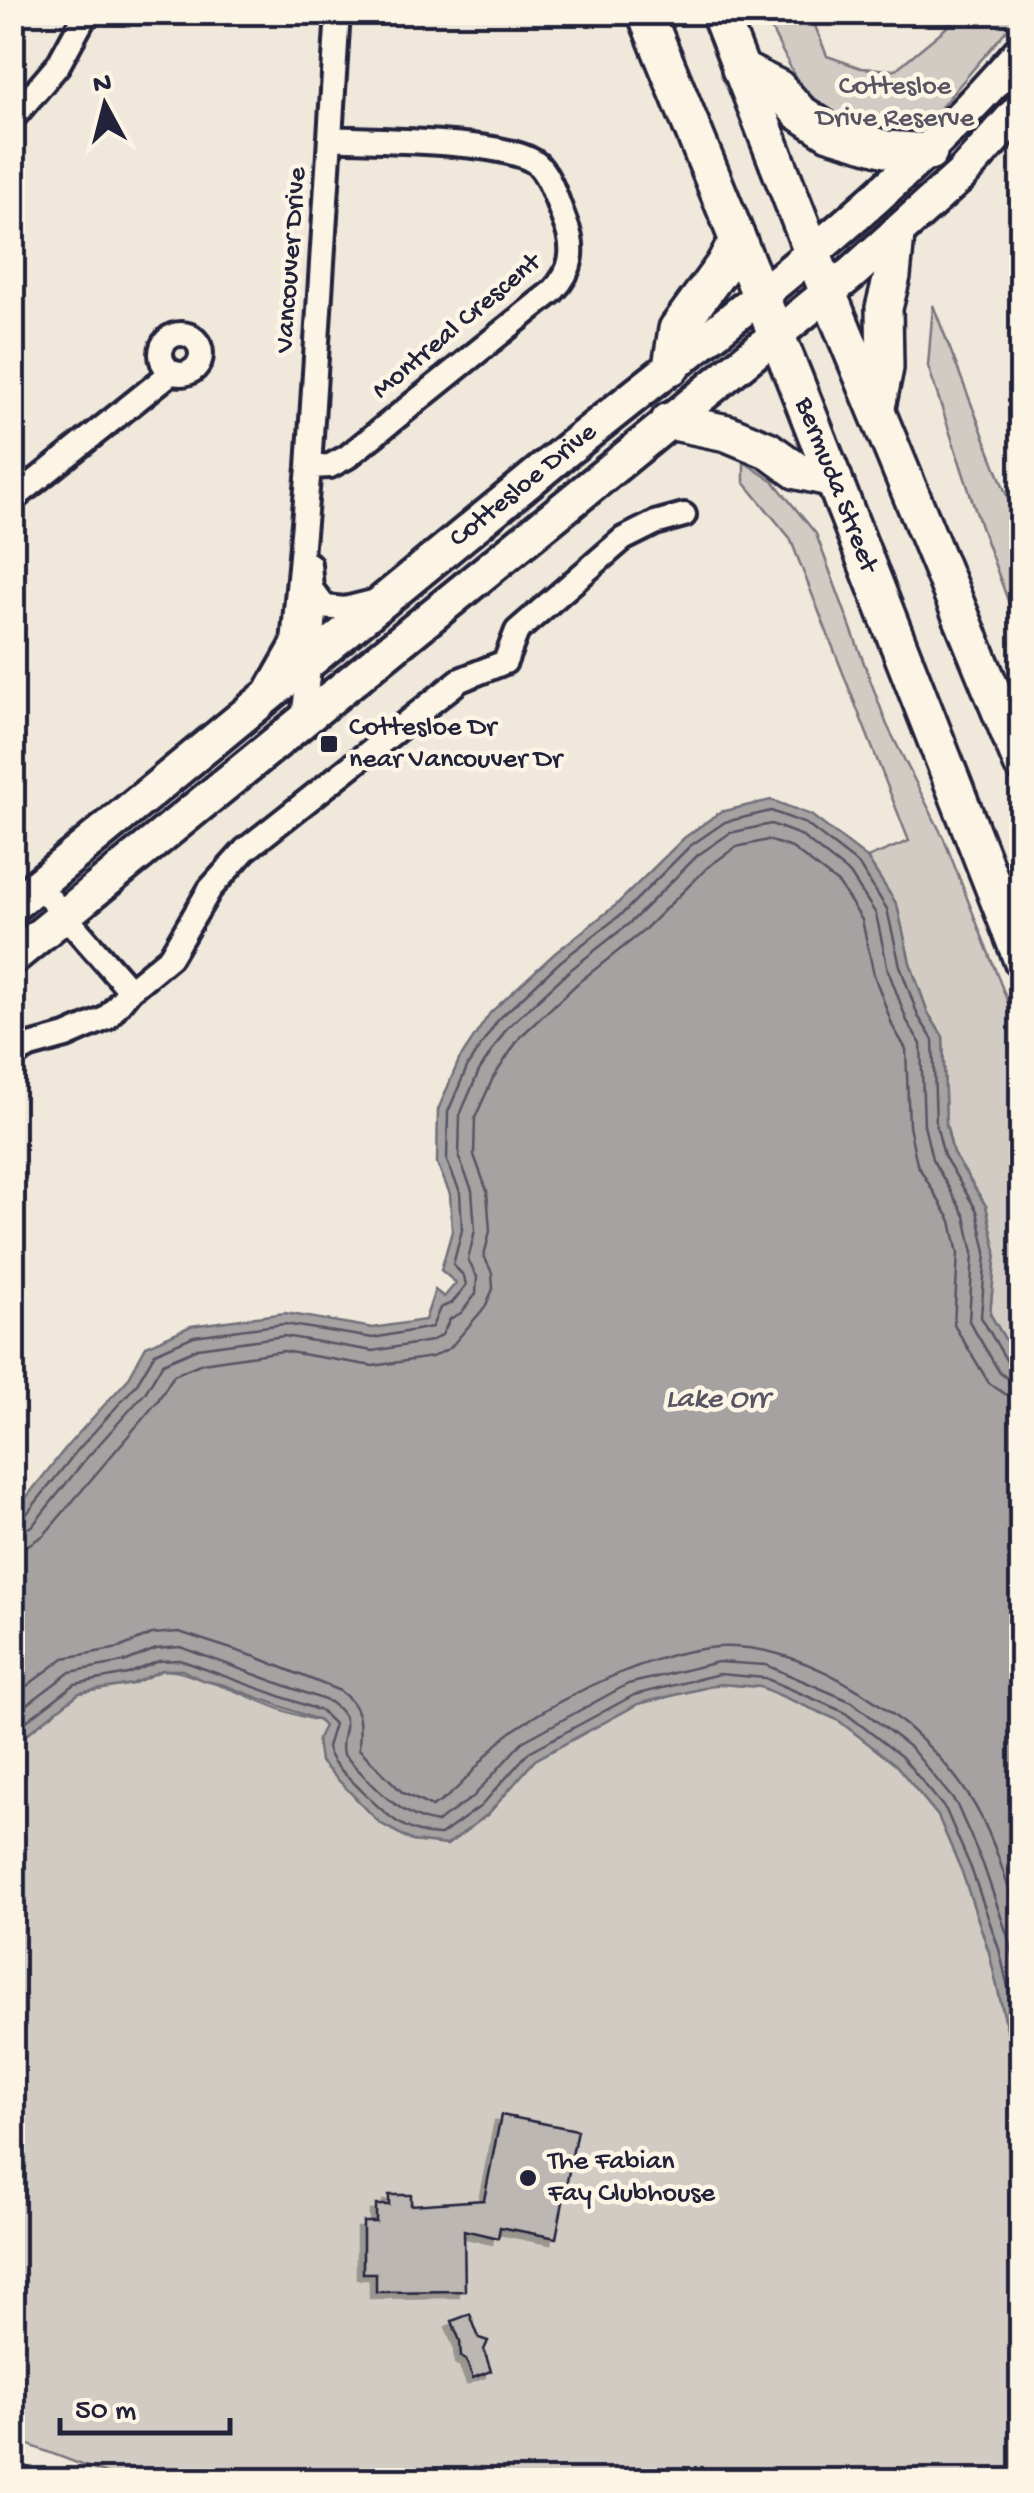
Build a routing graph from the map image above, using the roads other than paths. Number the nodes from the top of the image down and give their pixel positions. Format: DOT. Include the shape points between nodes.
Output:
graph roads {
  1 [pos="87,12"];
  2 [pos="338,12"];
  3 [pos="645,12"];
  4 [pos="719,12"];
  5 [pos="1022,50"];
  6 [pos="740,69"];
  7 [pos="1022,108"];
  8 [pos="12,119"];
  9 [pos="330,138"];
  10 [pos="929,152"];
  11 [pos="896,235"];
  12 [pos="738,240"];
  13 [pos="813,253"];
  14 [pos="828,292"];
  15 [pos="760,296"];
  16 [pos="776,334"];
  17 [pos="671,367"];
  18 [pos="172,372"];
  19 [pos="877,410"];
  20 [pos="669,422"];
  21 [pos="310,468"];
  22 [pos="834,479"];
  23 [pos="12,500"];
  24 [pos="306,510"];
  25 [pos="684,515"];
  26 [pos="311,589"];
  27 [pos="390,597"];
  28 [pos="311,661"];
  29 [pos="256,706"];
  30 [pos="303,720"];
  31 [pos="1022,764"];
  32 [pos="38,885"];
  33 [pos="12,906"];
  34 [pos="64,915"];
  35 [pos="12,958"];
  36 [pos="1022,960"];
  37 [pos="130,990"];
  38 [pos="12,1056"];
  1 -- 8 [label="street" via="58,65"];
  2 -- 9 [label="street, Vancouver Drive"];
  3 -- 12 [label="main road, Bermuda Street"];
  4 -- 6 [label="main road"];
  5 -- 10 [label="main road, Cottesloe Drive"];
  6 -- 10 [label="main road" via="778,88 829,132 886,149"];
  6 -- 13 [label="main road"];
  7 -- 11 [label="main road, Cottesloe Drive"];
  9 -- 21 [label="street, Vancouver Drive"];
  9 -- 21 [label="street, Montreal Crescent" via="496,148 528,157 548,182 573,248 553,291 347,457"];
  10 -- 13 [label="main road, Cottesloe Drive"];
  11 -- 14 [label="main road, Cottesloe Drive"];
  11 -- 19 [label="main road"];
  12 -- 15 [label="main road, Bermuda Street"];
  12 -- 17 [label="main road" via="677,329"];
  13 -- 14 [label="main road"];
  13 -- 15 [label="main road, Cottesloe Drive"];
  14 -- 16 [label="main road, Cottesloe Drive"];
  14 -- 19 [label="main road"];
  15 -- 16 [label="main road, Bermuda Street"];
  15 -- 17 [label="main road, Cottesloe Drive"];
  16 -- 20 [label="main road, Cottesloe Drive"];
  16 -- 22 [label="main road, Bermuda Street"];
  17 -- 27 [label="main road, Cottesloe Drive"];
  18 -- 23 [label="street"];
  19 -- 31 [label="main road"];
  20 -- 22 [label="main road" via="736,436 797,471"];
  20 -- 30 [label="main road, Cottesloe Drive"];
  21 -- 24 [label="street, Vancouver Drive"];
  22 -- 36 [label="main road, Bermuda Street"];
  24 -- 26 [label="street, Vancouver Drive"];
  24 -- 29 [label="street, Vancouver Drive" via="293,644"];
  25 -- 37 [label="street" via="622,539 517,631 505,662 460,680 246,850 210,889 170,957"];
  26 -- 27 [label="street" via="324,607 336,610"];
  26 -- 28 [label="street, Vancouver Drive"];
  27 -- 28 [label="main road, Cottesloe Drive"];
  28 -- 29 [label="main road, Cottesloe Drive"];
  28 -- 30 [label="street, Vancouver Drive"];
  29 -- 32 [label="main road, Cottesloe Drive"];
  30 -- 34 [label="main road, Cottesloe Drive"];
  32 -- 33 [label="main road, Cottesloe Drive"];
  32 -- 34 [label="street"];
  34 -- 35 [label="main road, Cottesloe Drive"];
  34 -- 37 [label="street"];
  37 -- 38 [label="street" via="106,1018"];
}
